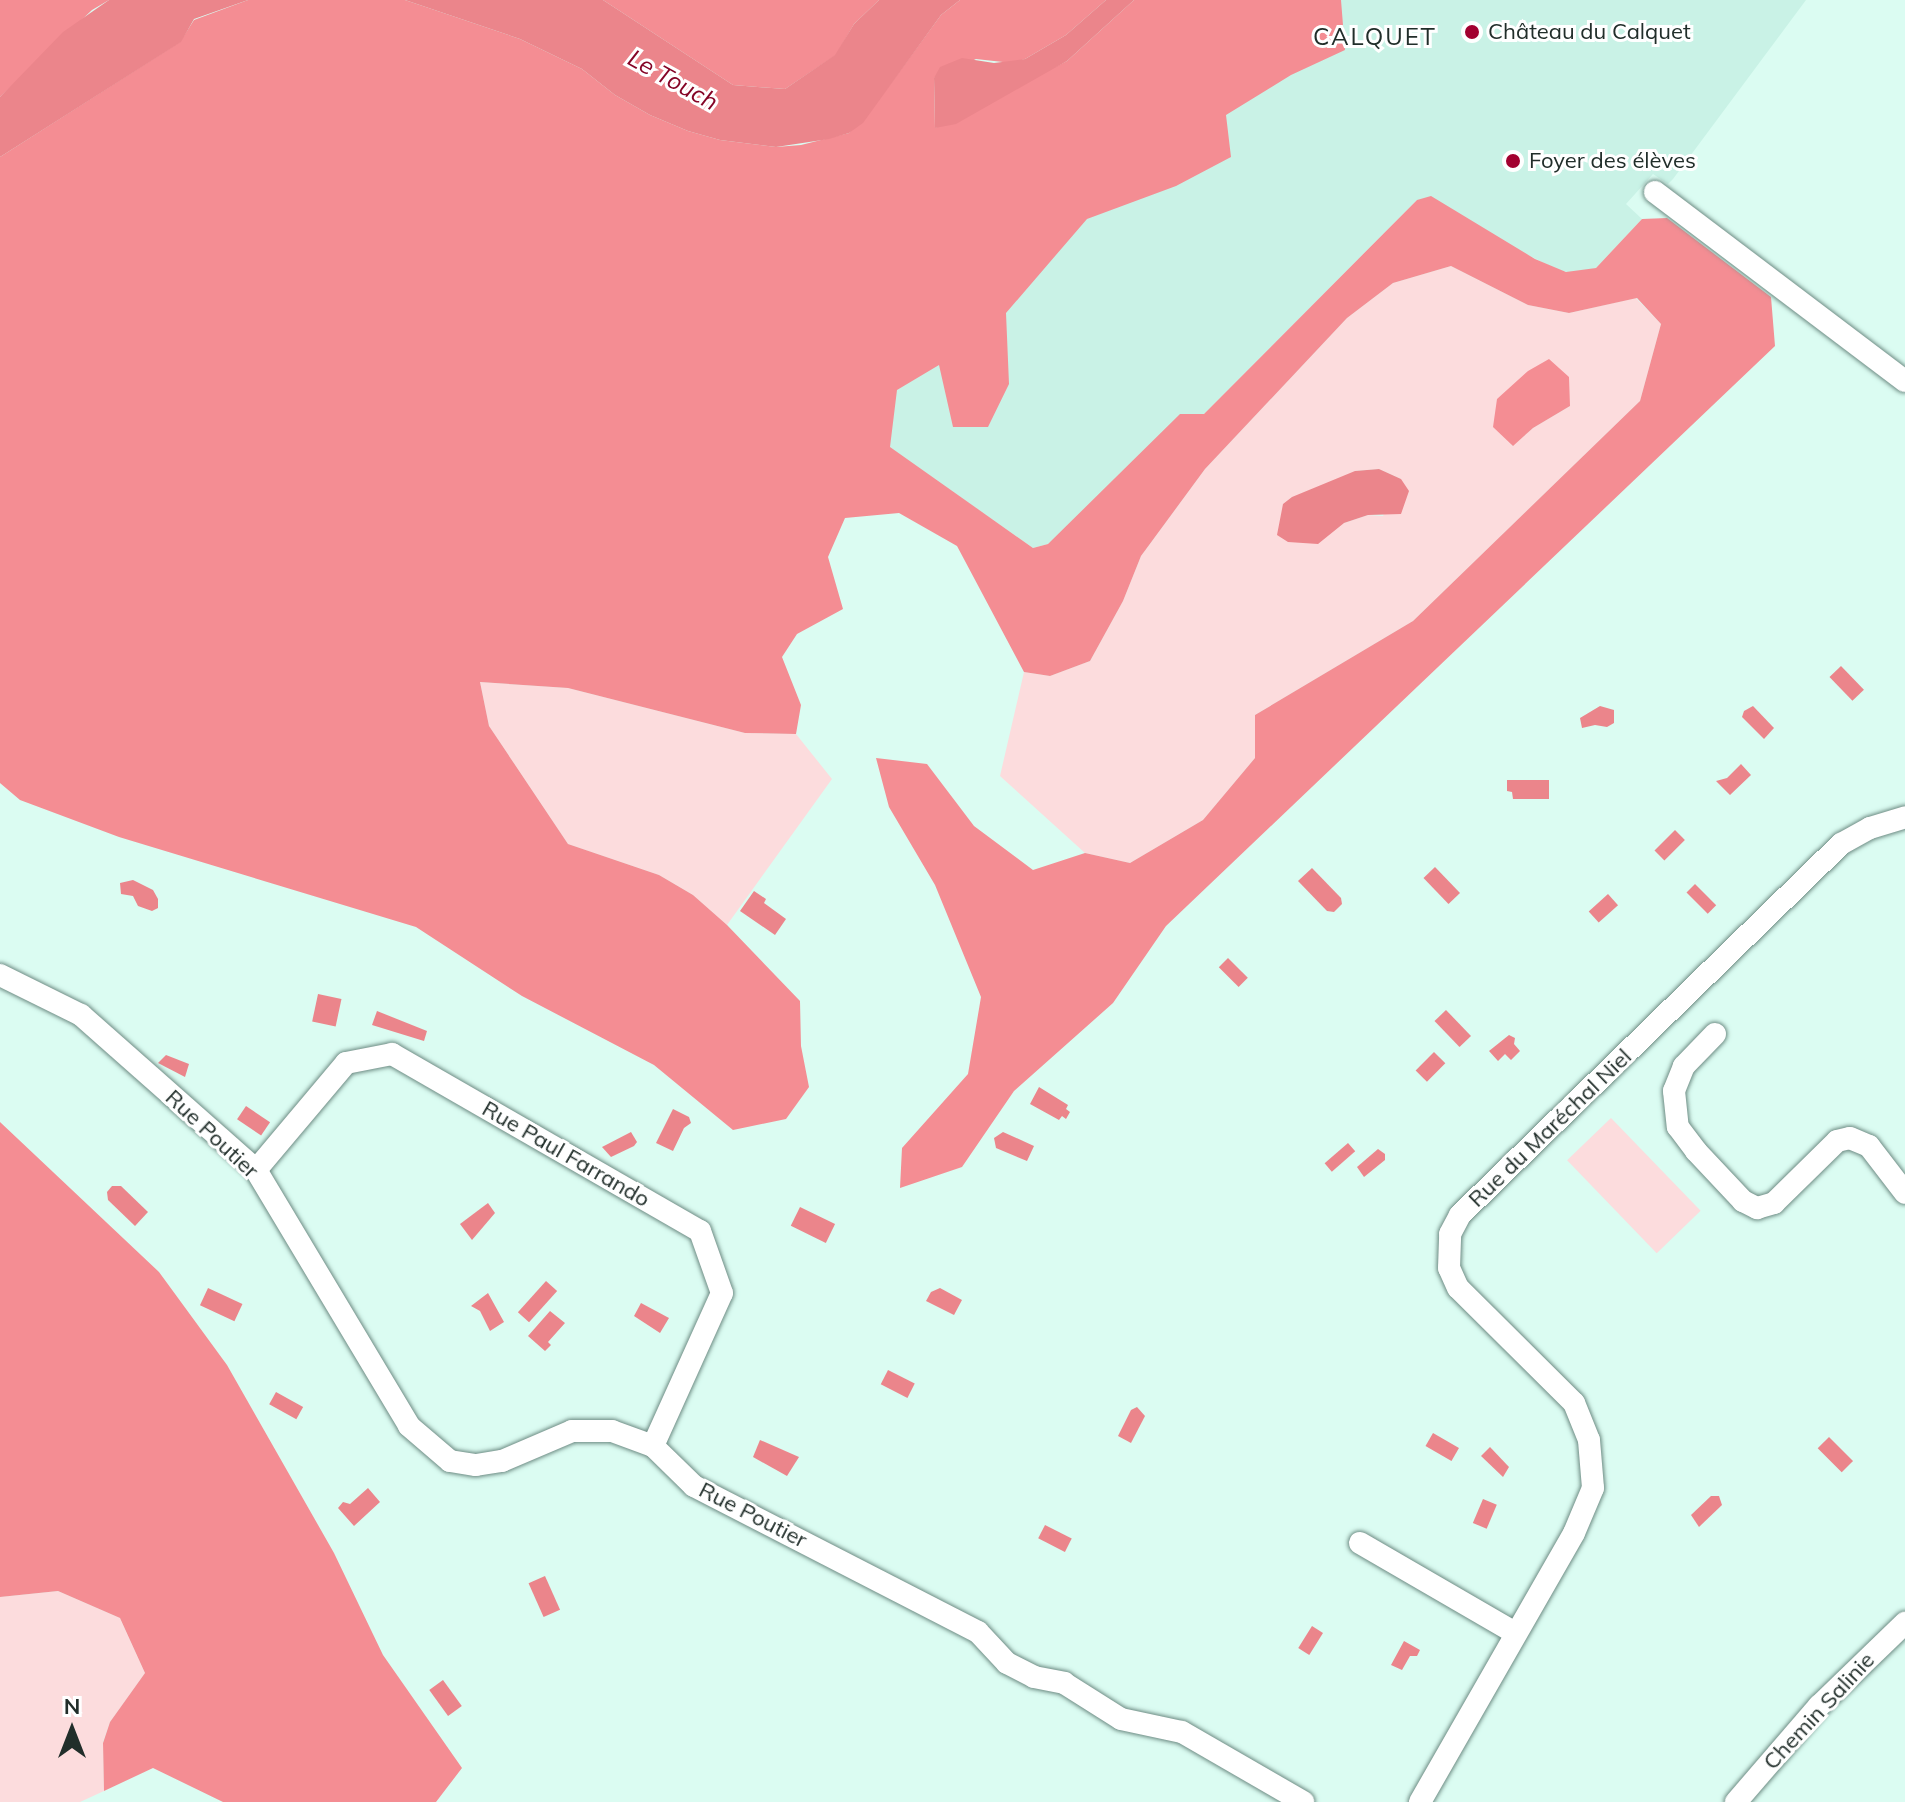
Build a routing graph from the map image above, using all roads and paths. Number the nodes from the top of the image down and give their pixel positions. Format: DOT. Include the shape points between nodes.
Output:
graph roads {
  1 [pos="1655,192"];
  2 [pos="1905,381"];
  3 [pos="1905,817"];
  4 [pos="0,975"];
  5 [pos="1715,1034"];
  6 [pos="256,1170"];
  7 [pos="1905,1193"];
  8 [pos="653,1446"];
  9 [pos="1360,1543"];
  10 [pos="1905,1623"];
  11 [pos="1515,1633"];
  12 [pos="1303,1802"];
  13 [pos="1420,1802"];
  14 [pos="1736,1802"];
  1 -- 2 [label="street"];
  3 -- 11 [label="street, Rue du Maréchal Niel" via="1841,844 1460,1215 1450,1234 1449,1268 1458,1288 1574,1403 1589,1440 1593,1488 1574,1533"];
  4 -- 6 [label="street, Rue Poutier" via="81,1015"];
  5 -- 7 [label="street" via="1679,1078 1674,1091 1678,1127 1743,1201 1757,1208 1774,1203 1837,1141 1850,1138 1869,1146"];
  6 -- 8 [label="street, Rue Poutier" via="409,1426 450,1461 502,1461 572,1431 612,1431"];
  6 -- 8 [label="street, Rue Paul Farrando" via="346,1063 392,1054 700,1231 722,1293"];
  8 -- 12 [label="street, Rue Poutier" via="694,1486 966,1625 1007,1663 1034,1677 1064,1683 1121,1719 1182,1732"];
  9 -- 11 [label="street"];
  10 -- 14 [label="street, Chemin Salinie" via="1819,1706"];
  11 -- 13 [label="street, Rue du Maréchal Niel"];
}
